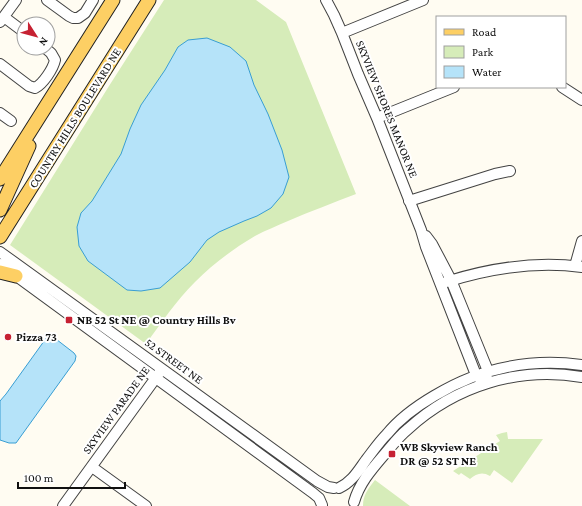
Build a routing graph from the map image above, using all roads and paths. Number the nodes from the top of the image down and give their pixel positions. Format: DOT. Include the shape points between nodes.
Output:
graph roads {
  1 [pos="16,0"];
  2 [pos="47,0"];
  3 [pos="93,0"];
  4 [pos="113,0"];
  5 [pos="149,0"];
  6 [pos="326,0"];
  7 [pos="423,0"];
  8 [pos="2,20"];
  9 [pos="16,28"];
  10 [pos="342,33"];
  11 [pos="53,56"];
  12 [pos="0,64"];
  13 [pos="452,88"];
  14 [pos="564,88"];
  15 [pos="582,100"];
  16 [pos="49,101"];
  17 [pos="0,112"];
  18 [pos="377,118"];
  19 [pos="11,121"];
  20 [pos="4,171"];
  21 [pos="510,171"];
  22 [pos="0,179"];
  23 [pos="409,201"];
  24 [pos="0,210"];
  25 [pos="421,230"];
  26 [pos="0,237"];
  27 [pos="582,241"];
  28 [pos="0,252"];
  29 [pos="0,264"];
  30 [pos="578,267"];
  31 [pos="0,272"];
  32 [pos="16,276"];
  33 [pos="451,280"];
  34 [pos="440,284"];
  35 [pos="582,365"];
  36 [pos="488,371"];
  37 [pos="159,373"];
  38 [pos="476,375"];
  39 [pos="582,377"];
  40 [pos="485,383"];
  41 [pos="92,467"];
  42 [pos="337,488"];
  43 [pos="354,504"];
  44 [pos="323,505"];
  45 [pos="63,506"];
  46 [pos="146,506"];
  1 -- 8 [label="street"];
  2 -- 3 [label="street" via="73,18 85,13"];
  4 -- 16 [label="main road"];
  5 -- 26 [label="main road, COUNTRY HILLS BOULEVARD NE"];
  6 -- 10 [label="street, SKYVIEW SHORES MANOR NE"];
  7 -- 10 [label="street"];
  8 -- 9 [label="street"];
  10 -- 18 [label="street, SKYVIEW SHORES MANOR NE"];
  11 -- 12 [label="street" via="54,65 35,88"];
  13 -- 18 [label="street"];
  14 -- 15 [label="street"];
  16 -- 20 [label="main road"];
  16 -- 24 [label="main road"];
  17 -- 19 [label="street"];
  18 -- 23 [label="street, SKYVIEW SHORES MANOR NE"];
  20 -- 22 [label="main road"];
  21 -- 23 [label="street"];
  23 -- 25 [label="street, SKYVIEW SHORES MANOR NE"];
  25 -- 33 [label="street, SKYVIEW SHORES MANOR NE" via="432,244"];
  25 -- 34 [label="street, SKYVIEW SHORES MANOR NE"];
  27 -- 30 [label="street"];
  28 -- 37 [label="street, 52 STREET NE"];
  29 -- 32 [label="street, 52 STREET NE"];
  30 -- 33 [label="street" via="508,267"];
  31 -- 32 [label="main road"];
  32 -- 37 [label="street, 52 STREET NE"];
  33 -- 34 [label="street"];
  33 -- 36 [label="street, SKYVIEW SHORES MANOR NE"];
  34 -- 38 [label="street, SKYVIEW SHORES MANOR NE"];
  35 -- 36 [label="street" via="531,363"];
  36 -- 38 [label="street"];
  36 -- 40 [label="street"];
  37 -- 41 [label="street, SKYVIEW PARADE NE"];
  37 -- 42 [label="street, 52 STREET NE" via="321,484"];
  37 -- 44 [label="street, 52 STREET NE" via="313,493"];
  38 -- 40 [label="street, SKYVIEW SHORES MANOR NE"];
  38 -- 42 [label="street" via="445,389 408,413 387,433 350,480"];
  39 -- 40 [label="street" via="559,374 524,375"];
  40 -- 43 [label="street" via="440,405 406,430 362,483"];
  41 -- 45 [label="street, SKYVIEW PARADE NE"];
  41 -- 46 [label="street"];
  42 -- 43 [label="street, 52 STREET NE" via="343,488 350,493"];
  42 -- 44 [label="street" via="329,490 324,496"];
}
